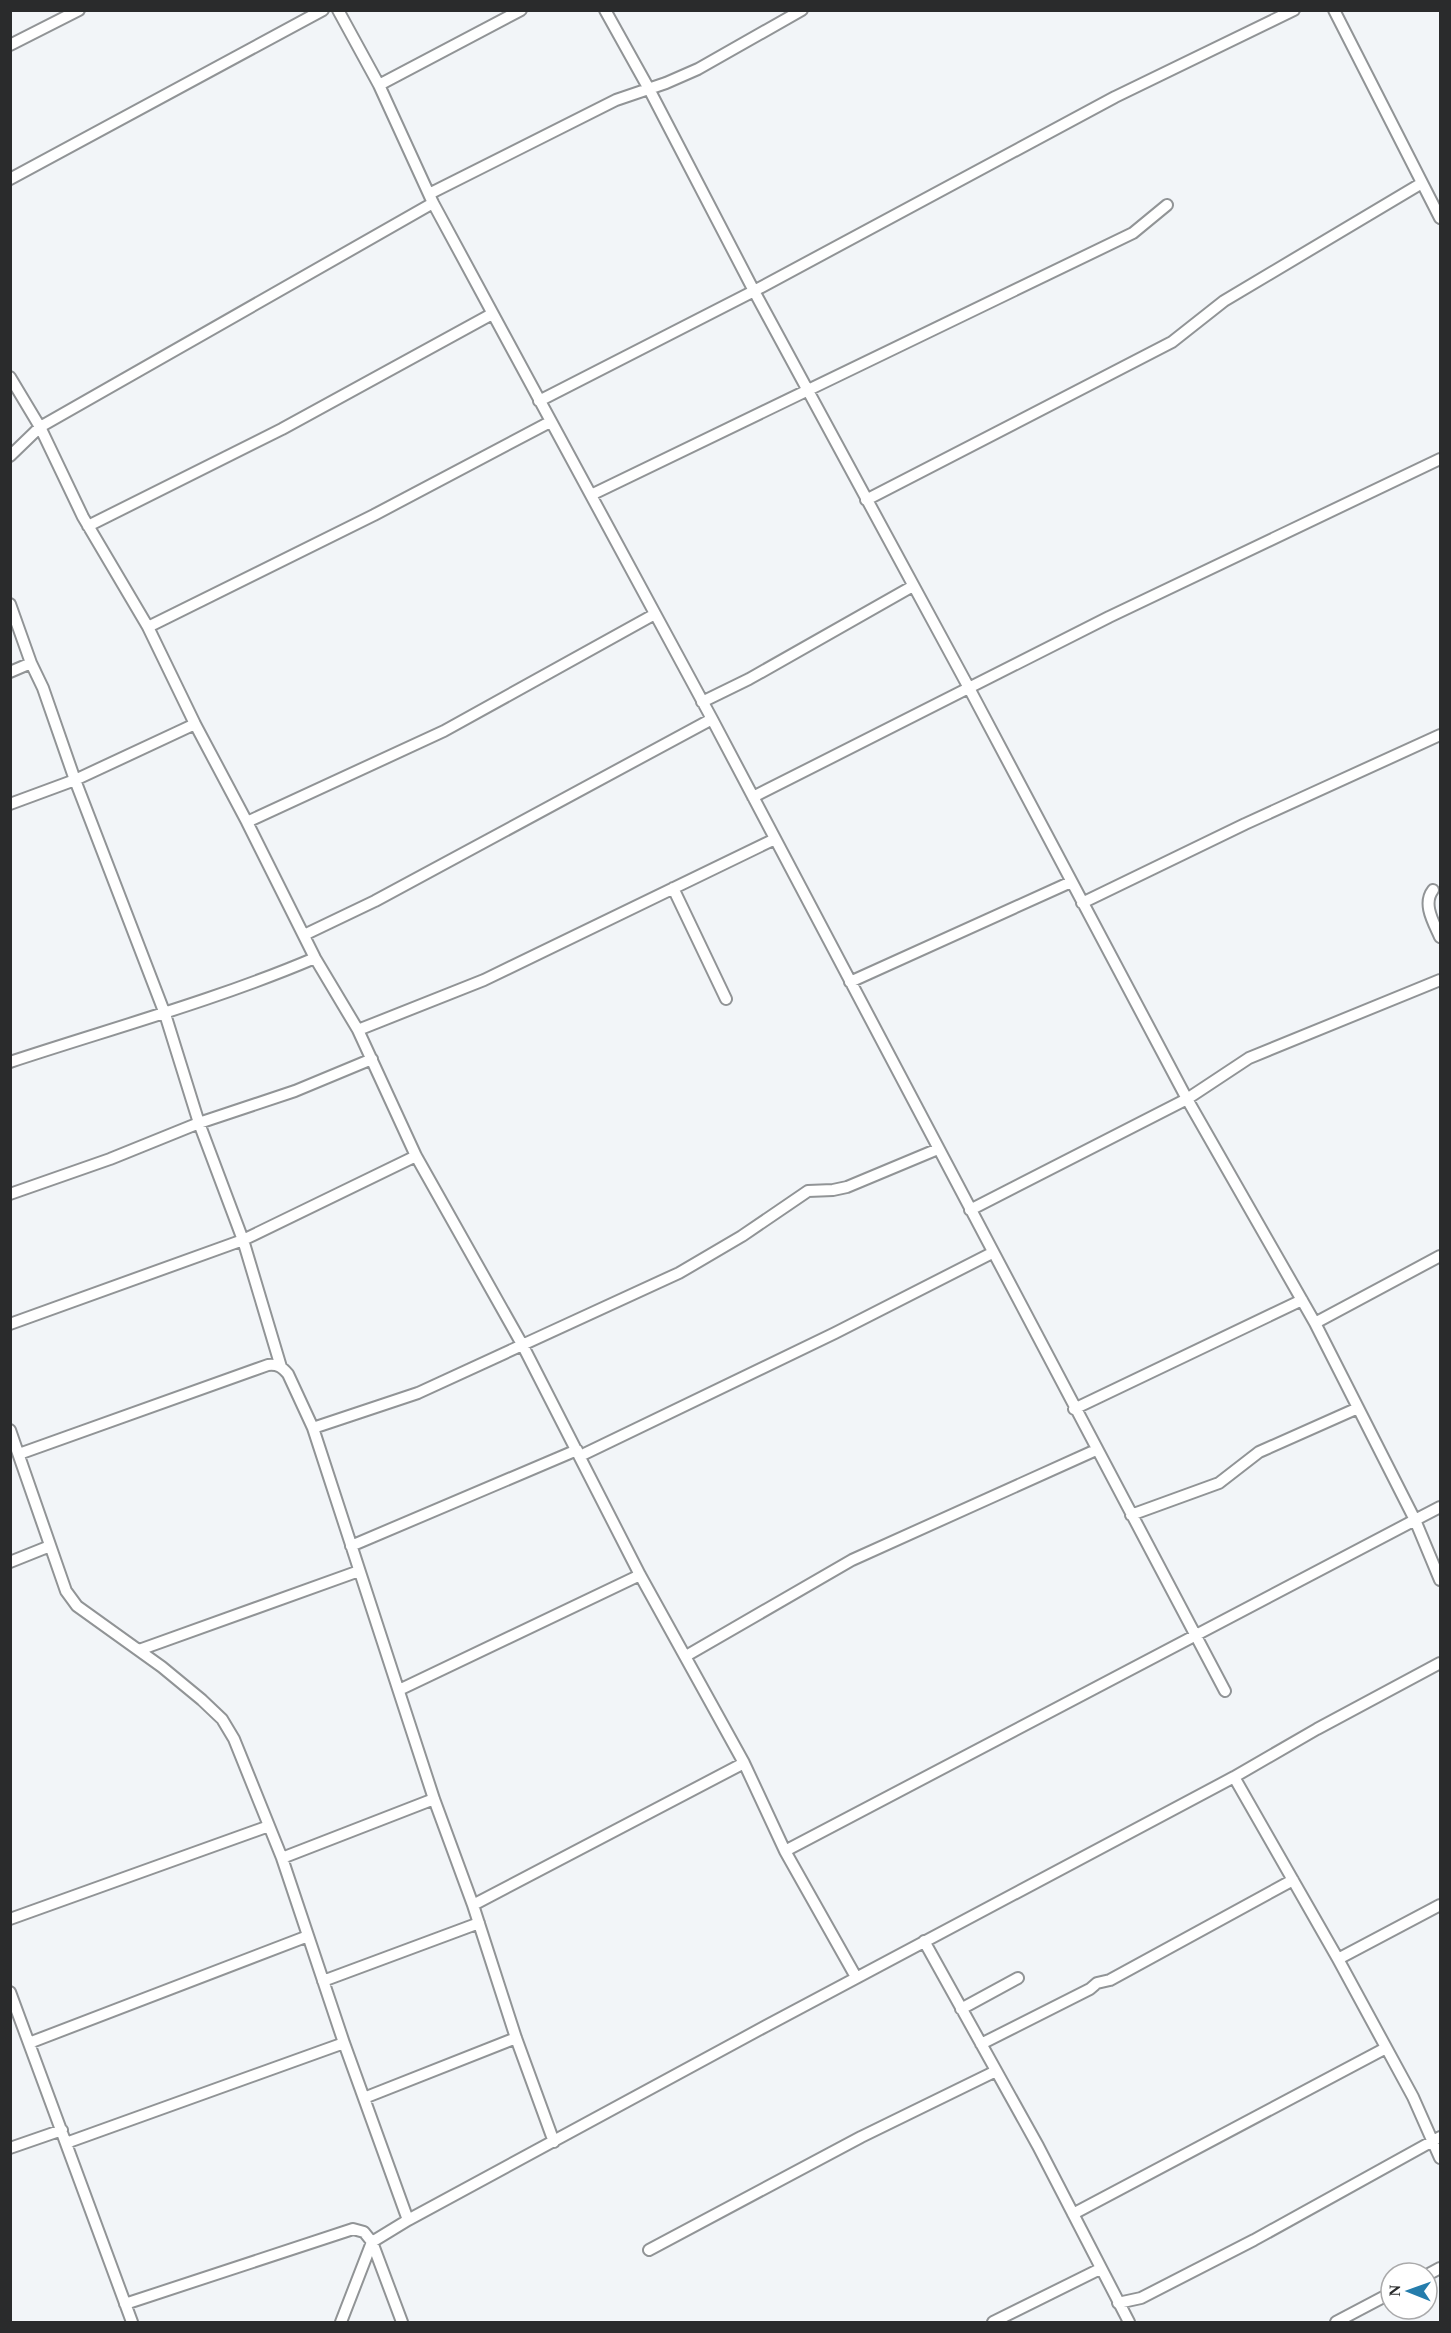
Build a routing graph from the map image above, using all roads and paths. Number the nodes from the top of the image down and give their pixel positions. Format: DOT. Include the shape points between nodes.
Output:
graph roads {
  1 [pos="78,10"];
  2 [pos="323,10"];
  3 [pos="338,10"];
  4 [pos="521,10"];
  5 [pos="604,10"];
  6 [pos="802,10"];
  7 [pos="1294,10"];
  8 [pos="1334,10"];
  9 [pos="10,45"];
  10 [pos="379,85"];
  11 [pos="649,89"];
  12 [pos="10,179"];
  13 [pos="1422,183"];
  14 [pos="431,199"];
  15 [pos="1167,205"];
  16 [pos="1440,218"];
  17 [pos="754,291"];
  18 [pos="492,314"];
  19 [pos="10,377"];
  20 [pos="808,390"];
  21 [pos="539,401"];
  22 [pos="550,422"];
  23 [pos="40,427"];
  24 [pos="10,456"];
  25 [pos="1440,459"];
  26 [pos="591,495"];
  27 [pos="866,500"];
  28 [pos="88,526"];
  29 [pos="913,586"];
  30 [pos="10,604"];
  31 [pos="655,614"];
  32 [pos="148,627"];
  33 [pos="31,663"];
  34 [pos="10,672"];
  35 [pos="969,688"];
  36 [pos="702,702"];
  37 [pos="712,719"];
  38 [pos="195,724"];
  39 [pos="1440,735"];
  40 [pos="75,780"];
  41 [pos="753,797"];
  42 [pos="10,804"];
  43 [pos="247,822"];
  44 [pos="775,839"];
  45 [pos="1071,882"];
  46 [pos="673,888"];
  47 [pos="1433,890"];
  48 [pos="1082,903"];
  49 [pos="304,935"];
  50 [pos="1440,937"];
  51 [pos="315,958"];
  52 [pos="1440,980"];
  53 [pos="850,982"];
  54 [pos="726,999"];
  55 [pos="165,1014"];
  56 [pos="358,1030"];
  57 [pos="372,1059"];
  58 [pos="10,1062"];
  59 [pos="1187,1099"];
  60 [pos="199,1123"];
  61 [pos="938,1149"];
  62 [pos="416,1156"];
  63 [pos="10,1194"];
  64 [pos="970,1210"];
  65 [pos="243,1240"];
  66 [pos="992,1253"];
  67 [pos="1440,1256"];
  68 [pos="1302,1300"];
  69 [pos="1315,1323"];
  70 [pos="10,1324"];
  71 [pos="523,1346"];
  72 [pos="281,1367"];
  73 [pos="1358,1408"];
  74 [pos="1074,1409"];
  75 [pos="313,1428"];
  76 [pos="10,1430"];
  77 [pos="1096,1450"];
  78 [pos="578,1453"];
  79 [pos="19,1454"];
  80 [pos="1440,1507"];
  81 [pos="1131,1515"];
  82 [pos="1415,1520"];
  83 [pos="50,1546"];
  84 [pos="351,1546"];
  85 [pos="10,1562"];
  86 [pos="359,1571"];
  87 [pos="640,1575"];
  88 [pos="1440,1580"];
  89 [pos="1196,1635"];
  90 [pos="139,1650"];
  91 [pos="686,1656"];
  92 [pos="1440,1663"];
  93 [pos="399,1690"];
  94 [pos="1224,1691"];
  95 [pos="744,1763"];
  96 [pos="1234,1778"];
  97 [pos="434,1798"];
  98 [pos="269,1826"];
  99 [pos="785,1851"];
  100 [pos="282,1858"];
  101 [pos="1293,1880"];
  102 [pos="473,1905"];
  103 [pos="1440,1905"];
  104 [pos="10,1919"];
  105 [pos="479,1923"];
  106 [pos="308,1936"];
  107 [pos="924,1941"];
  108 [pos="1338,1959"];
  109 [pos="856,1977"];
  110 [pos="1018,1978"];
  111 [pos="323,1981"];
  112 [pos="10,1992"];
  113 [pos="962,2009"];
  114 [pos="15,2018"];
  115 [pos="516,2038"];
  116 [pos="29,2043"];
  117 [pos="344,2043"];
  118 [pos="981,2044"];
  119 [pos="1386,2048"];
  120 [pos="996,2071"];
  121 [pos="364,2098"];
  122 [pos="62,2130"];
  123 [pos="1437,2140"];
  124 [pos="554,2142"];
  125 [pos="66,2143"];
  126 [pos="10,2148"];
  127 [pos="1440,2158"];
  128 [pos="1073,2214"];
  129 [pos="408,2220"];
  130 [pos="372,2242"];
  131 [pos="649,2250"];
  132 [pos="1100,2269"];
  133 [pos="1379,2299"];
  134 [pos="1118,2303"];
  135 [pos="125,2304"];
  136 [pos="132,2322"];
  137 [pos="341,2322"];
  138 [pos="402,2322"];
  139 [pos="993,2322"];
  140 [pos="1129,2322"];
  141 [pos="1336,2322"];
  1 -- 9 [label="street"];
  2 -- 12 [label="street"];
  3 -- 10 [label="street"];
  4 -- 10 [label="street"];
  5 -- 11 [label="street"];
  6 -- 11 [label="street" via="698,69"];
  7 -- 17 [label="street" via="1115,97"];
  8 -- 13 [label="street"];
  10 -- 14 [label="street"];
  11 -- 14 [label="street" via="616,100"];
  11 -- 17 [label="street"];
  13 -- 16 [label="street"];
  13 -- 27 [label="street" via="1224,301 1172,342"];
  14 -- 18 [label="street"];
  14 -- 23 [label="street"];
  15 -- 20 [label="street" via="1133,232"];
  17 -- 20 [label="street"];
  17 -- 21 [label="street"];
  18 -- 21 [label="street"];
  18 -- 28 [label="street" via="291,424"];
  19 -- 23 [label="street"];
  20 -- 26 [label="street"];
  20 -- 27 [label="street"];
  21 -- 22 [label="street"];
  22 -- 26 [label="street"];
  22 -- 32 [label="street"];
  23 -- 24 [label="street"];
  23 -- 28 [label="street"];
  25 -- 35 [label="street" via="1108,617"];
  26 -- 31 [label="street"];
  27 -- 29 [label="street"];
  28 -- 32 [label="street"];
  29 -- 35 [label="street"];
  29 -- 36 [label="street"];
  30 -- 33 [label="street"];
  31 -- 36 [label="street"];
  31 -- 43 [label="street" via="444,731"];
  32 -- 38 [label="street"];
  33 -- 34 [label="street"];
  33 -- 40 [label="street" via="44,688"];
  35 -- 41 [label="street"];
  35 -- 45 [label="street"];
  36 -- 37 [label="street"];
  37 -- 41 [label="street"];
  37 -- 49 [label="street" via="375,901"];
  38 -- 40 [label="street"];
  38 -- 43 [label="street"];
  39 -- 48 [label="street"];
  40 -- 42 [label="street"];
  40 -- 55 [label="street"];
  41 -- 44 [label="street"];
  43 -- 49 [label="street"];
  44 -- 46 [label="street"];
  44 -- 53 [label="street"];
  45 -- 48 [label="street"];
  45 -- 53 [label="street"];
  46 -- 54 [label="street"];
  46 -- 56 [label="street" via="484,980"];
  47 -- 50 [label="street" via="1429,910"];
  48 -- 59 [label="street"];
  49 -- 51 [label="street"];
  51 -- 55 [label="street"];
  51 -- 56 [label="street"];
  52 -- 59 [label="street" via="1249,1058"];
  53 -- 61 [label="street"];
  55 -- 58 [label="street"];
  55 -- 60 [label="street"];
  56 -- 57 [label="street"];
  57 -- 60 [label="street" via="295,1091"];
  57 -- 62 [label="street"];
  59 -- 64 [label="street"];
  59 -- 68 [label="street"];
  60 -- 63 [label="street"];
  60 -- 65 [label="street"];
  61 -- 64 [label="street"];
  61 -- 71 [label="street" via="847,1186 808,1191 679,1273"];
  62 -- 65 [label="street"];
  62 -- 71 [label="street"];
  64 -- 66 [label="street"];
  65 -- 70 [label="street"];
  65 -- 72 [label="street"];
  66 -- 74 [label="street"];
  66 -- 78 [label="street" via="835,1334"];
  67 -- 69 [label="street"];
  68 -- 69 [label="street"];
  68 -- 74 [label="street"];
  69 -- 73 [label="street"];
  71 -- 75 [label="street" via="418,1393"];
  71 -- 78 [label="street"];
  72 -- 75 [label="street"];
  72 -- 79 [label="street" via="268,1365"];
  73 -- 81 [label="street" via="1259,1452 1219,1483"];
  73 -- 82 [label="street"];
  74 -- 77 [label="street"];
  75 -- 84 [label="street"];
  76 -- 79 [label="street"];
  77 -- 81 [label="street"];
  77 -- 91 [label="street" via="852,1560"];
  78 -- 84 [label="street"];
  78 -- 87 [label="street"];
  79 -- 83 [label="street"];
  80 -- 82 [label="street"];
  81 -- 89 [label="street"];
  82 -- 88 [label="street"];
  82 -- 89 [label="street"];
  83 -- 85 [label="street"];
  83 -- 90 [label="street" via="66,1591 77,1606"];
  84 -- 86 [label="street"];
  86 -- 90 [label="street"];
  86 -- 93 [label="street"];
  87 -- 91 [label="street"];
  87 -- 93 [label="street"];
  89 -- 94 [label="street"];
  89 -- 99 [label="street"];
  90 -- 98 [label="street" via="222,1719"];
  91 -- 95 [label="street"];
  92 -- 96 [label="street"];
  93 -- 97 [label="street"];
  95 -- 99 [label="street"];
  95 -- 102 [label="street"];
  96 -- 101 [label="street"];
  96 -- 107 [label="street"];
  97 -- 100 [label="street"];
  97 -- 102 [label="street"];
  98 -- 100 [label="street"];
  98 -- 104 [label="street"];
  99 -- 109 [label="street"];
  100 -- 106 [label="street"];
  101 -- 108 [label="street"];
  101 -- 118 [label="street" via="1110,1980 1097,1983"];
  102 -- 105 [label="street"];
  103 -- 108 [label="street"];
  105 -- 111 [label="street"];
  105 -- 115 [label="street"];
  106 -- 111 [label="street"];
  106 -- 116 [label="street"];
  107 -- 109 [label="street"];
  107 -- 113 [label="street"];
  108 -- 119 [label="street"];
  109 -- 124 [label="street"];
  110 -- 113 [label="street"];
  111 -- 117 [label="street"];
  112 -- 114 [label="street"];
  113 -- 118 [label="street"];
  114 -- 116 [label="street"];
  115 -- 121 [label="street"];
  115 -- 124 [label="street"];
  116 -- 122 [label="street"];
  117 -- 121 [label="street"];
  117 -- 125 [label="street"];
  118 -- 120 [label="street"];
  119 -- 123 [label="street"];
  119 -- 128 [label="street"];
  120 -- 128 [label="street"];
  120 -- 131 [label="street" via="861,2137"];
  121 -- 129 [label="street"];
  122 -- 125 [label="street"];
  122 -- 126 [label="street"];
  123 -- 127 [label="street"];
  123 -- 134 [label="street" via="1141,2298"];
  124 -- 129 [label="street"];
  125 -- 135 [label="street"];
  128 -- 132 [label="street"];
  129 -- 130 [label="street"];
  130 -- 135 [label="street" via="364,2232 348,2230"];
  130 -- 137 [label="street"];
  130 -- 138 [label="street"];
  132 -- 134 [label="street"];
  132 -- 139 [label="street"];
  133 -- 141 [label="street"];
  134 -- 140 [label="street"];
  135 -- 136 [label="street"];
}
